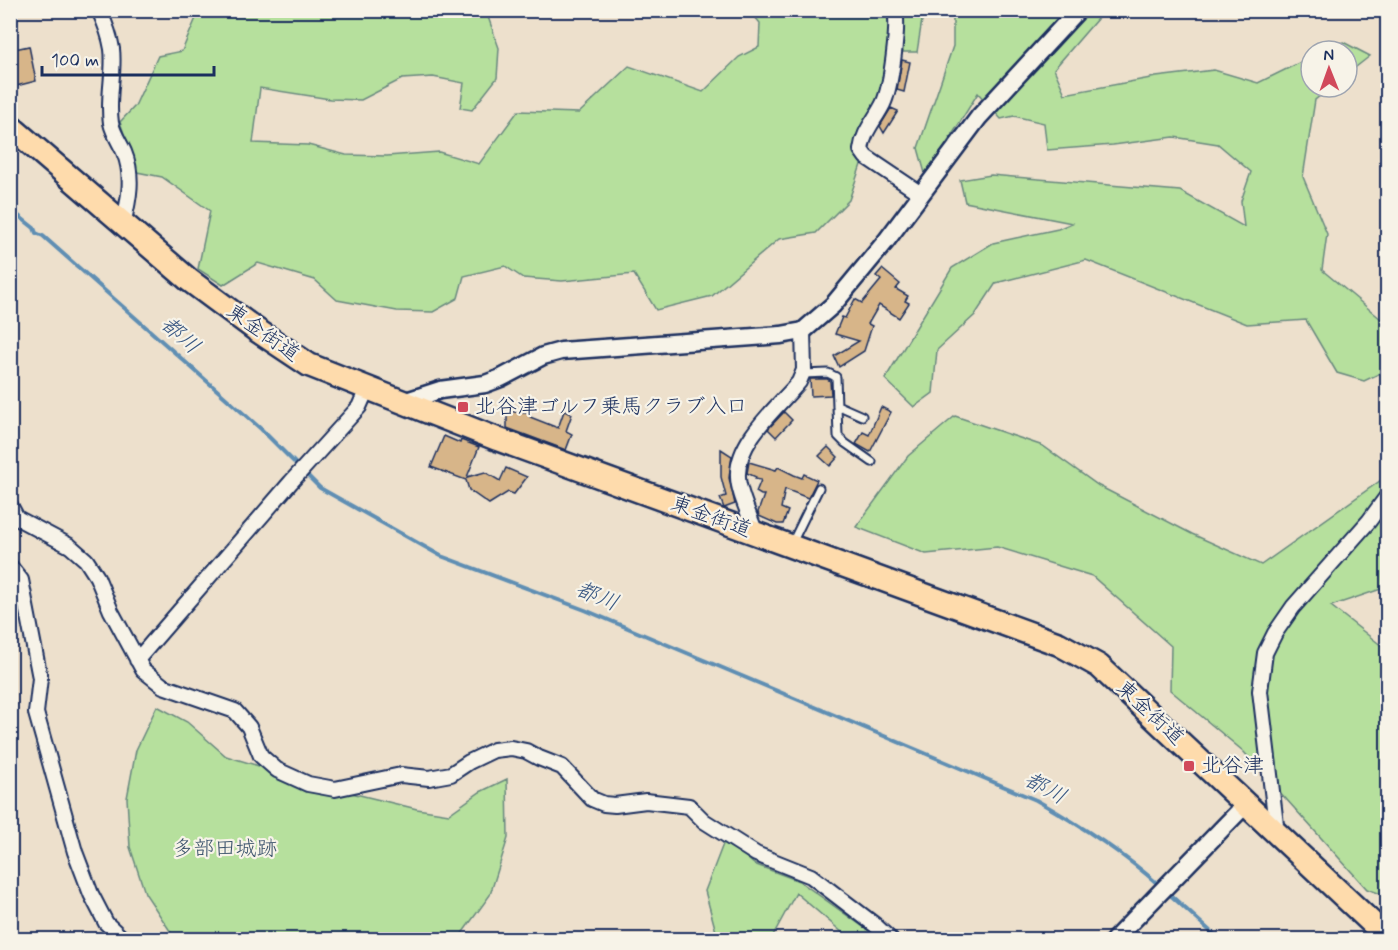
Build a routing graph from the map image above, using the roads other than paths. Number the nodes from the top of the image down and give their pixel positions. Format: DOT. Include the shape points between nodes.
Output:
graph roads {
  1 [pos="99,10"];
  2 [pos="895,10"];
  3 [pos="1078,10"];
  4 [pos="10,126"];
  5 [pos="921,194"];
  6 [pos="123,224"];
  7 [pos="803,331"];
  8 [pos="803,374"];
  9 [pos="367,389"];
  10 [pos="403,402"];
  11 [pos="837,405"];
  12 [pos="862,416"];
  13 [pos="872,462"];
  14 [pos="819,488"];
  15 [pos="1388,495"];
  16 [pos="10,504"];
  17 [pos="756,534"];
  18 [pos="791,545"];
  19 [pos="10,566"];
  20 [pos="137,660"];
  21 [pos="1246,804"];
  22 [pos="1277,833"];
  23 [pos="1388,938"];
  24 [pos="124,939"];
  25 [pos="891,939"];
  26 [pos="1114,939"];
  1 -- 6 [label="street" via="112,51 111,125 130,171"];
  2 -- 5 [label="street" via="896,44 885,101 862,140 861,150"];
  3 -- 5 [label="street" via="979,117"];
  4 -- 6 [label="highway, 東金街道"];
  5 -- 7 [label="street" via="833,305"];
  6 -- 9 [label="highway, 東金街道" via="255,329 309,365"];
  7 -- 8 [label="street"];
  7 -- 10 [label="street" via="561,351 485,384 440,390"];
  8 -- 11 [label="lane" via="836,376"];
  8 -- 17 [label="street" via="747,442 740,460 741,493"];
  9 -- 10 [label="highway, 東金街道"];
  9 -- 20 [label="street" via="359,407"];
  10 -- 17 [label="highway, 東金街道"];
  11 -- 12 [label="lane"];
  11 -- 13 [label="lane" via="838,436"];
  14 -- 18 [label="lane"];
  15 -- 22 [label="street" via="1293,607 1265,653 1260,691"];
  16 -- 20 [label="street" via="17,518 70,546 86,560"];
  17 -- 18 [label="highway, 東金街道"];
  18 -- 21 [label="highway, 東金街道" via="1078,653 1099,666"];
  19 -- 24 [label="street" via="21,580 40,678 36,713 75,852 106,923"];
  20 -- 25 [label="street" via="163,686 235,711 249,727 261,756 276,770 308,784 335,789 401,775 429,778 451,774 494,750 526,751 562,766 592,799 604,804 646,801 689,806 704,821 756,854 811,876"];
  21 -- 22 [label="highway, 東金街道"];
  21 -- 26 [label="street"];
  22 -- 23 [label="highway, 東金街道"];
}
